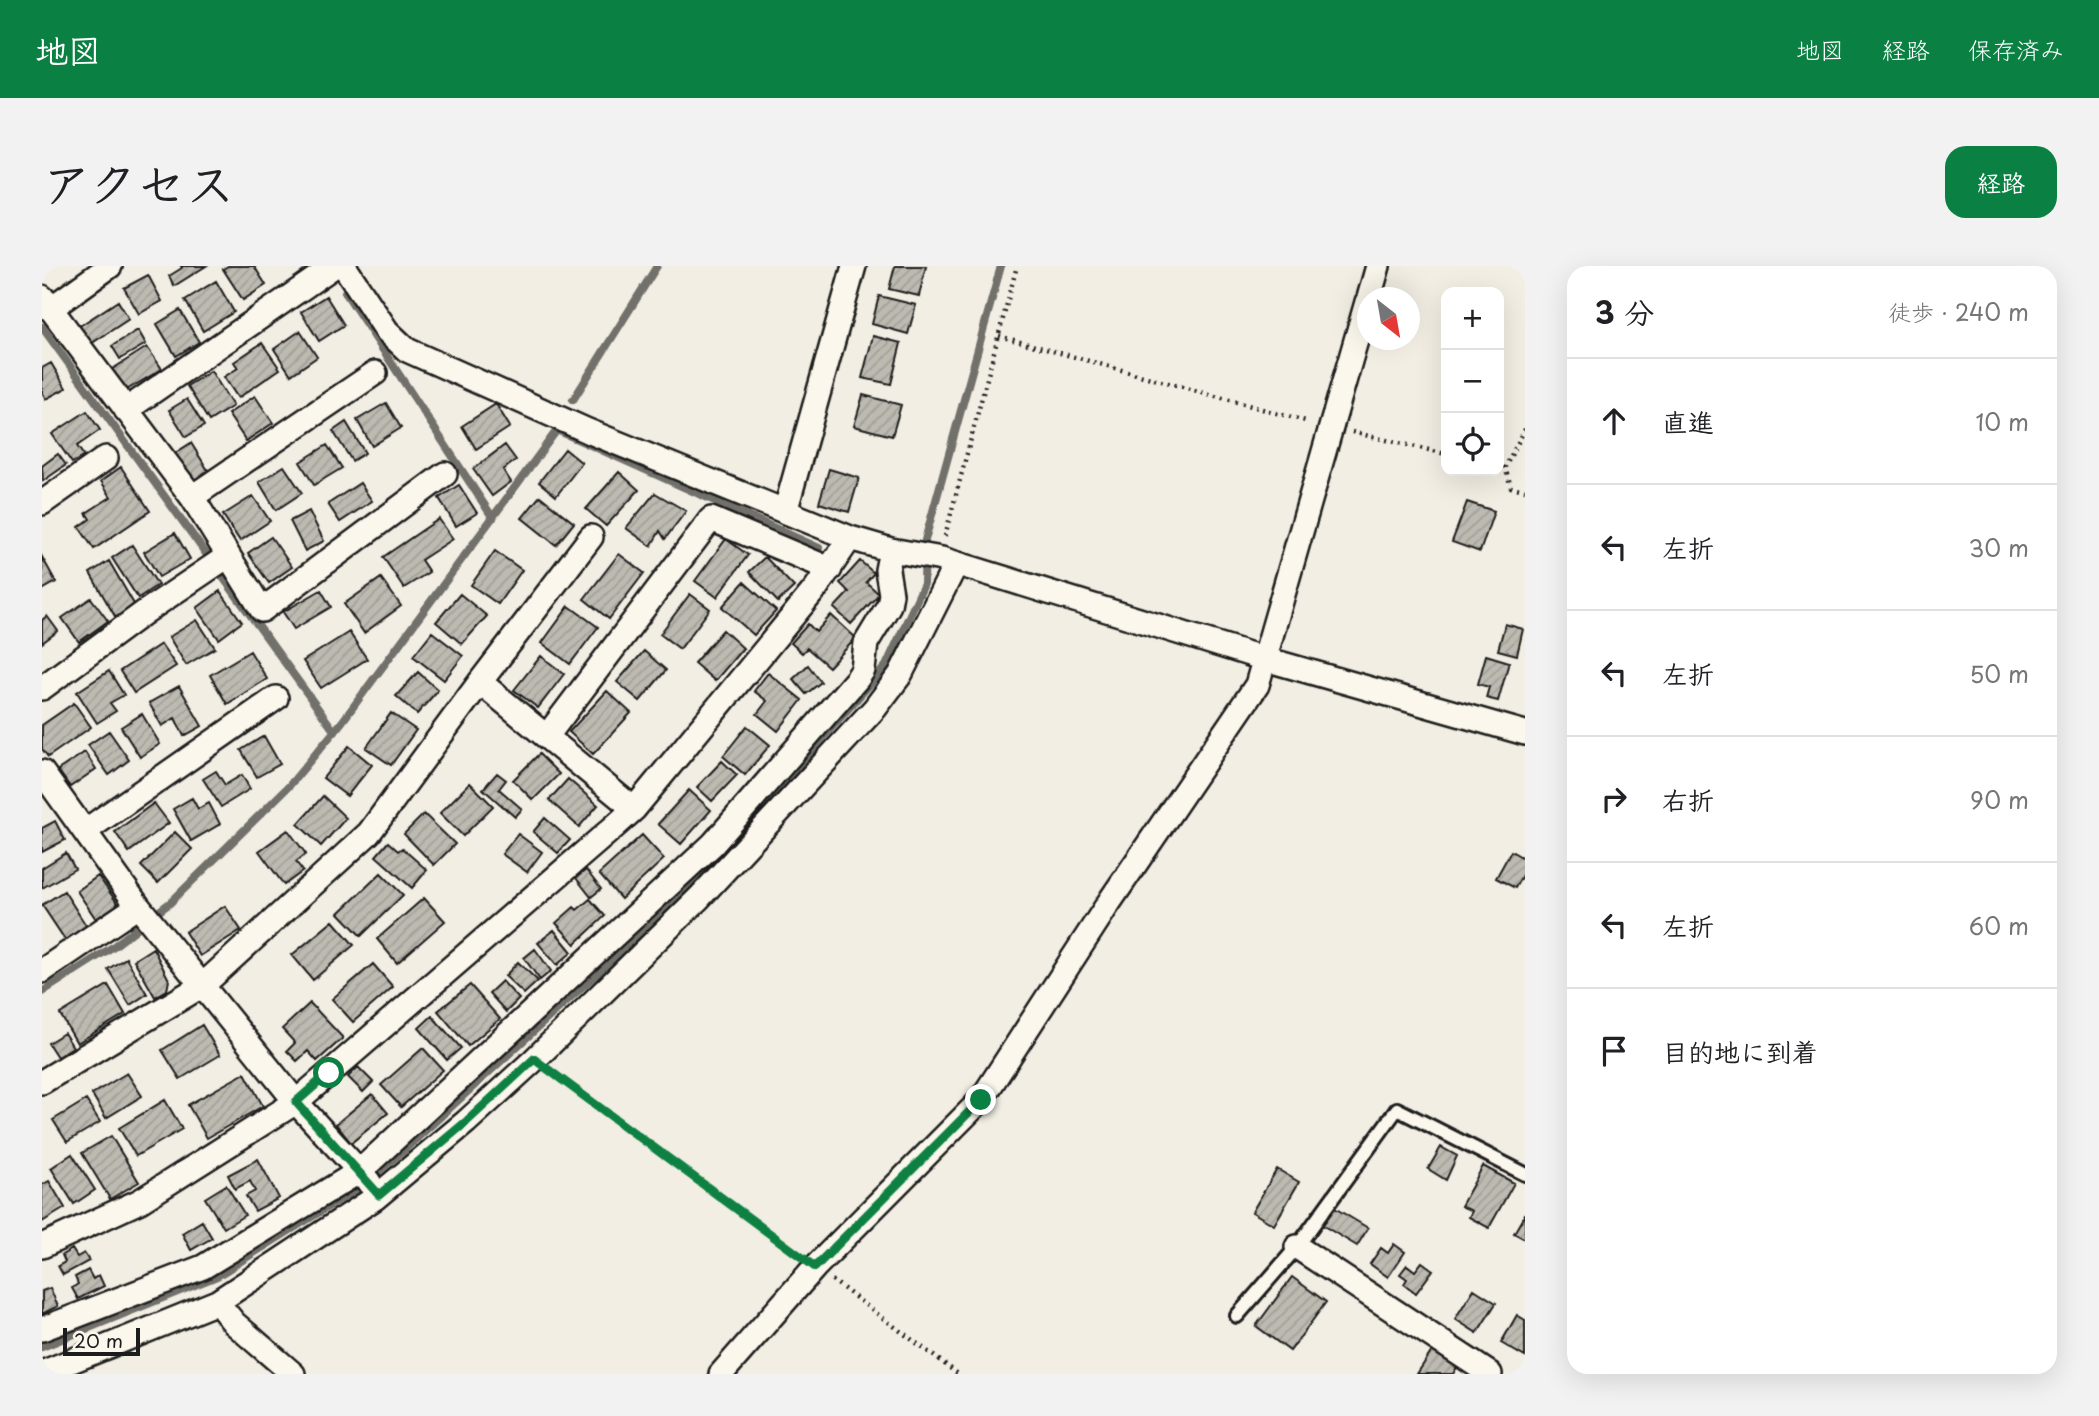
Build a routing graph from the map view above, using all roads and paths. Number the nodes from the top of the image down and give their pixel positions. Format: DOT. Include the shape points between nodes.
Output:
graph roads {
  1 [pos="110,266"];
  2 [pos="334,266"];
  3 [pos="344,266"];
  4 [pos="854,266"];
  5 [pos="1017,266"];
  6 [pos="1378,266"];
  7 [pos="1372,287"];
  8 [pos="46,303"];
  9 [pos="999,336"];
  10 [pos="1357,338"];
  11 [pos="375,373"];
  12 [pos="126,410"];
  13 [pos="1331,428"];
  14 [pos="1525,429"];
  15 [pos="1441,453"];
  16 [pos="106,458"];
  17 [pos="1505,467"];
  18 [pos="445,474"];
  19 [pos="1525,490"];
  20 [pos="192,497"];
  21 [pos="42,503"];
  22 [pos="785,512"];
  23 [pos="591,537"];
  24 [pos="850,538"];
  25 [pos="891,550"];
  26 [pos="228,556"];
  27 [pos="937,559"];
  28 [pos="830,569"];
  29 [pos="1265,659"];
  30 [pos="875,681"];
  31 [pos="481,682"];
  32 [pos="42,688"];
  33 [pos="276,698"];
  34 [pos="1525,733"];
  35 [pos="547,736"];
  36 [pos="42,772"];
  37 [pos="634,808"];
  38 [pos="85,831"];
  39 [pos="713,844"];
  40 [pos="729,865"];
  41 [pos="145,915"];
  42 [pos="42,971"];
  43 [pos="203,985"];
  44 [pos="534,1059"];
  45 [pos="42,1082"];
  46 [pos="296,1102"];
  47 [pos="1525,1174"];
  48 [pos="369,1182"];
  49 [pos="42,1246"];
  50 [pos="1297,1247"];
  51 [pos="815,1267"];
  52 [pos="217,1302"];
  53 [pos="1237,1316"];
  54 [pos="42,1329"];
  55 [pos="75,1368"];
  56 [pos="42,1373"];
  57 [pos="293,1374"];
  58 [pos="720,1374"];
  59 [pos="958,1374"];
  60 [pos="1490,1374"];
  1 -- 8 [label="street"];
  2 -- 12 [label="street"];
  3 -- 22 [label="street" via="387,331 407,350"];
  4 -- 22 [label="street"];
  5 -- 9 [label="path"];
  6 -- 7 [label="street"];
  8 -- 12 [label="street"];
  9 -- 13 [label="path"];
  9 -- 27 [label="path"];
  10 -- 13 [label="street"];
  11 -- 20 [label="street"];
  12 -- 20 [label="street"];
  13 -- 15 [label="path"];
  13 -- 29 [label="street"];
  14 -- 17 [label="path"];
  16 -- 21 [label="street"];
  17 -- 19 [label="path" via="1511,487"];
  18 -- 26 [label="street" via="262,610"];
  20 -- 26 [label="street"];
  22 -- 24 [label="street"];
  23 -- 31 [label="street"];
  24 -- 25 [label="street"];
  24 -- 28 [label="street"];
  25 -- 27 [label="street"];
  25 -- 30 [label="street" via="889,605 866,643"];
  26 -- 32 [label="street"];
  27 -- 29 [label="street"];
  27 -- 30 [label="street" via="900,674"];
  28 -- 35 [label="street" via="711,519"];
  28 -- 37 [label="street"];
  29 -- 34 [label="street"];
  29 -- 51 [label="street" via="1257,685 981,1100"];
  30 -- 39 [label="street" via="857,680"];
  30 -- 40 [label="street" via="875,709"];
  31 -- 35 [label="street"];
  31 -- 43 [label="street" via="369,833"];
  33 -- 38 [label="street"];
  35 -- 37 [label="street"];
  36 -- 38 [label="street"];
  37 -- 46 [label="street"];
  38 -- 41 [label="street"];
  39 -- 40 [label="lane"];
  39 -- 48 [label="street"];
  40 -- 44 [label="street"];
  41 -- 42 [label="street"];
  41 -- 43 [label="street"];
  43 -- 45 [label="street"];
  43 -- 46 [label="street"];
  44 -- 48 [label="street" via="466,1122"];
  44 -- 51 [label="path"];
  46 -- 48 [label="street"];
  46 -- 49 [label="street" via="140,1201"];
  47 -- 50 [label="lane" via="1397,1109"];
  48 -- 52 [label="street"];
  48 -- 54 [label="street" via="203,1267"];
  50 -- 53 [label="lane"];
  50 -- 60 [label="street"];
  51 -- 58 [label="street"];
  51 -- 59 [label="path"];
  52 -- 55 [label="street"];
  52 -- 57 [label="street" via="234,1323"];
  55 -- 56 [label="street"];
}
